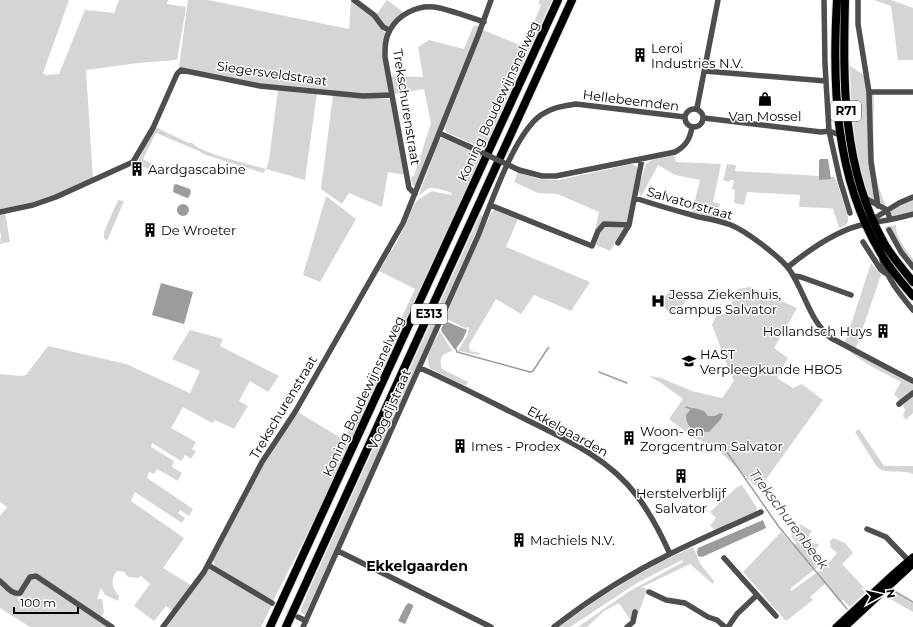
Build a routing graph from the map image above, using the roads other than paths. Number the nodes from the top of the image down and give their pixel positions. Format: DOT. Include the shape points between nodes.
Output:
graph roads {
  1 [pos="354,0"];
  2 [pos="491,0"];
  3 [pos="558,0"];
  4 [pos="572,0"];
  5 [pos="718,0"];
  6 [pos="824,0"];
  7 [pos="836,0"];
  8 [pos="845,0"];
  9 [pos="858,0"];
  10 [pos="484,22"];
  11 [pos="389,30"];
  12 [pos="704,71"];
  13 [pos="826,81"];
  14 [pos="869,92"];
  15 [pos="913,92"];
  16 [pos="392,95"];
  17 [pos="697,108"];
  18 [pos="685,117"];
  19 [pos="704,118"];
  20 [pos="838,120"];
  21 [pos="692,127"];
  22 [pos="829,131"];
  23 [pos="439,134"];
  24 [pos="840,135"];
  25 [pos="642,160"];
  26 [pos="415,194"];
  27 [pos="913,197"];
  28 [pos="635,198"];
  29 [pos="864,198"];
  30 [pos="490,205"];
  31 [pos="878,206"];
  32 [pos="887,210"];
  33 [pos="0,212"];
  34 [pos="850,213"];
  35 [pos="913,214"];
  36 [pos="890,219"];
  37 [pos="874,221"];
  38 [pos="865,224"];
  39 [pos="629,225"];
  40 [pos="889,230"];
  41 [pos="863,242"];
  42 [pos="618,243"];
  43 [pos="880,253"];
  44 [pos="788,267"];
  45 [pos="913,268"];
  46 [pos="887,274"];
  47 [pos="794,276"];
  48 [pos="913,282"];
  49 [pos="851,295"];
  50 [pos="913,296"];
  51 [pos="913,310"];
  52 [pos="420,368"];
  53 [pos="913,381"];
  54 [pos="913,393"];
  55 [pos="899,404"];
  56 [pos="762,512"];
  57 [pos="867,529"];
  58 [pos="338,551"];
  59 [pos="670,554"];
  60 [pos="724,558"];
  61 [pos="912,561"];
  62 [pos="208,565"];
  63 [pos="0,581"];
  64 [pos="649,592"];
  65 [pos="757,595"];
  66 [pos="272,603"];
  67 [pos="635,612"];
  68 [pos="776,616"];
  69 [pos="298,617"];
  70 [pos="306,621"];
  71 [pos="112,627"];
  72 [pos="163,627"];
  73 [pos="270,627"];
  74 [pos="286,627"];
  75 [pos="303,627"];
  76 [pos="491,627"];
  77 [pos="554,627"];
  78 [pos="627,627"];
  79 [pos="725,627"];
  80 [pos="728,627"];
  81 [pos="836,627"];
  82 [pos="845,627"];
  1 -- 11 [label="street"];
  2 -- 10 [label="street, Trekschurenstraat"];
  3 -- 73 [label="highway, Koning Boudewijnsnelweg / E313"];
  4 -- 74 [label="highway, Koning Boudewijnsnelweg / E313"];
  5 -- 12 [label="street, Hellebeemden"];
  6 -- 13 [label="street"];
  7 -- 20 [label="highway, R71"];
  8 -- 29 [label="highway, R71" via="844,90 855,166"];
  9 -- 14 [label="street" via="858,24"];
  10 -- 11 [label="street" via="440,8 428,7 406,13"];
  10 -- 23 [label="street, Trekschurenstraat"];
  11 -- 16 [label="street, Trekschurenstraat" via="385,57"];
  12 -- 13 [label="street"];
  12 -- 17 [label="street, Hellebeemden"];
  13 -- 22 [label="street"];
  14 -- 15 [label="street"];
  14 -- 31 [label="street" via="871,162"];
  16 -- 26 [label="street, Trekschurenstraat" via="409,188"];
  16 -- 33 [label="street, Siegersveldstraat" via="364,96 260,86 181,70 153,128 133,162 56,197"];
  17 -- 18 [label="street, Hellebeemden" via="689,110"];
  17 -- 19 [label="street, Hellebeemden"];
  18 -- 21 [label="street, Hellebeemden" via="688,125"];
  18 -- 30 [label="street, Hellebeemden" via="576,104 550,110 535,120 522,135"];
  19 -- 21 [label="street, Hellebeemden" via="700,125"];
  19 -- 22 [label="street"];
  20 -- 22 [label="street"];
  20 -- 24 [label="highway, R71"];
  21 -- 25 [label="street, Hellebeemden" via="691,136 683,148"];
  22 -- 24 [label="street"];
  22 -- 34 [label="street"];
  23 -- 25 [label="street, Hellebeemden, bridge" via="519,170 542,176 556,176"];
  23 -- 26 [label="street, Trekschurenstraat"];
  24 -- 38 [label="highway, R71" via="846,166"];
  25 -- 28 [label="street, Salvatorstraat"];
  26 -- 62 [label="street, Trekschurenstraat" via="393,242 295,412 262,462"];
  27 -- 32 [label="street"];
  28 -- 39 [label="street, Salvatorstraat"];
  28 -- 44 [label="street, Salvatorstraat" via="731,225 752,237"];
  29 -- 31 [label="street"];
  29 -- 37 [label="highway, R71"];
  30 -- 39 [label="street" via="592,246 604,224"];
  30 -- 52 [label="street, Voogdijstraat"];
  31 -- 32 [label="street"];
  32 -- 36 [label="street"];
  32 -- 37 [label="street"];
  35 -- 36 [label="street"];
  36 -- 37 [label="street"];
  37 -- 38 [label="street"];
  37 -- 48 [label="highway, R71" via="885,244"];
  38 -- 43 [label="highway, R71"];
  38 -- 44 [label="street" via="821,242"];
  39 -- 42 [label="street, Salvatorstraat"];
  40 -- 45 [label="street"];
  41 -- 46 [label="street" via="881,270"];
  43 -- 46 [label="street"];
  43 -- 50 [label="highway, R71"];
  44 -- 47 [label="street, Salvatorstraat"];
  46 -- 51 [label="street"];
  47 -- 49 [label="street"];
  47 -- 53 [label="street, Salvatorstraat" via="823,332"];
  52 -- 58 [label="street, Voogdijstraat"];
  52 -- 59 [label="street, Ekkelgaarden" via="568,440 603,462 637,495"];
  54 -- 55 [label="street"];
  56 -- 59 [label="street"];
  57 -- 61 [label="street" via="886,537"];
  58 -- 70 [label="street, Voogdijstraat"];
  58 -- 76 [label="street"];
  59 -- 77 [label="street" via="612,586"];
  60 -- 65 [label="street"];
  61 -- 81 [label="main road"];
  61 -- 82 [label="main road"];
  62 -- 66 [label="street"];
  62 -- 72 [label="street, Trekschurenstraat"];
  63 -- 71 [label="street" via="17,594 30,577 36,576"];
  64 -- 79 [label="street" via="666,600 685,603"];
  65 -- 68 [label="street"];
  65 -- 80 [label="street"];
  67 -- 78 [label="street" via="633,622"];
  69 -- 70 [label="street"];
  70 -- 75 [label="street, Voogdijstraat"];
}
